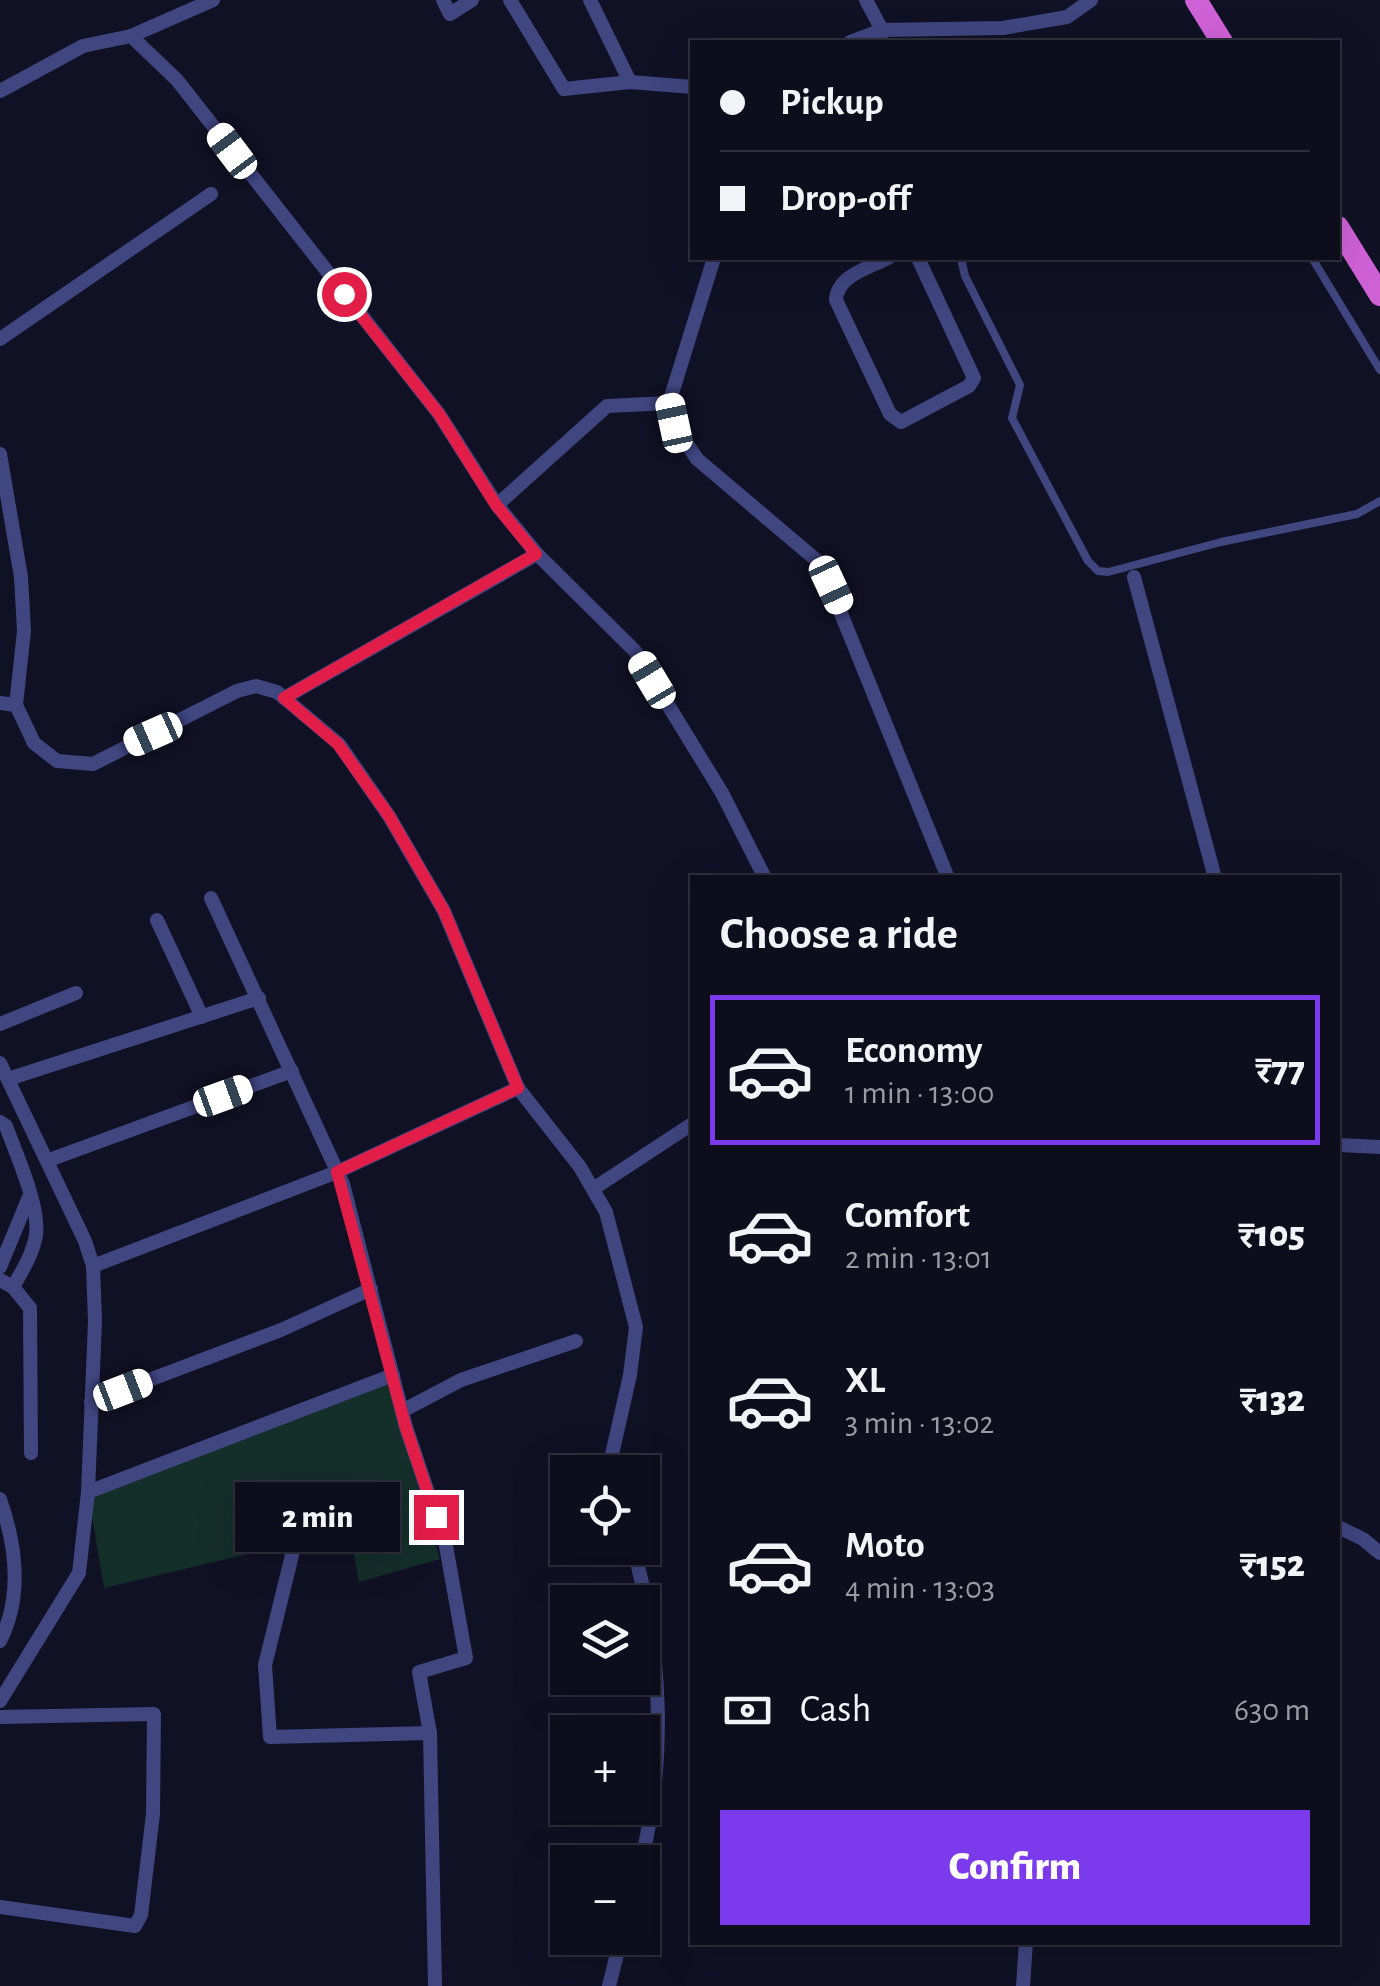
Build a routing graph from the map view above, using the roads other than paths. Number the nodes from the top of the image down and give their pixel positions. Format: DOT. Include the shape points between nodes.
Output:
graph roads {
  1 [pos="443,0"];
  2 [pos="472,0"];
  3 [pos="510,0"];
  4 [pos="590,0"];
  5 [pos="866,0"];
  6 [pos="1091,0"];
  7 [pos="1196,0"];
  8 [pos="203,2"];
  9 [pos="131,36"];
  10 [pos="880,36"];
  11 [pos="1221,40"];
  12 [pos="630,82"];
  13 [pos="690,87"];
  14 [pos="0,92"];
  15 [pos="211,194"];
  16 [pos="1340,230"];
  17 [pos="713,260"];
  18 [pos="884,260"];
  19 [pos="919,260"];
  20 [pos="963,260"];
  21 [pos="1313,260"];
  22 [pos="1380,295"];
  23 [pos="0,339"];
  24 [pos="1380,370"];
  25 [pos="669,402"];
  26 [pos="0,454"];
  27 [pos="1380,501"];
  28 [pos="496,505"];
  29 [pos="536,554"];
  30 [pos="1134,577"];
  31 [pos="284,698"];
  32 [pos="8,704"];
  33 [pos="763,875"];
  34 [pos="947,875"];
  35 [pos="1213,875"];
  36 [pos="211,898"];
  37 [pos="157,920"];
  38 [pos="76,993"];
  39 [pos="259,998"];
  40 [pos="202,1017"];
  41 [pos="0,1024"];
  42 [pos="0,1063"];
  43 [pos="292,1070"];
  44 [pos="8,1080"];
  45 [pos="518,1088"];
  46 [pos="0,1122"];
  47 [pos="690,1125"];
  48 [pos="1340,1145"];
  49 [pos="1380,1147"];
  50 [pos="49,1160"];
  51 [pos="337,1172"];
  52 [pos="593,1189"];
  53 [pos="30,1197"];
  54 [pos="93,1266"];
  55 [pos="0,1268"];
  56 [pos="6,1284"];
  57 [pos="371,1290"];
  58 [pos="576,1340"];
  59 [pos="393,1375"];
  60 [pos="91,1402"];
  61 [pos="402,1411"];
  62 [pos="31,1453"];
  63 [pos="612,1455"];
  64 [pos="88,1492"];
  65 [pos="0,1500"];
  66 [pos="1340,1528"];
  67 [pos="294,1547"];
  68 [pos="1380,1553"];
  69 [pos="637,1565"];
  70 [pos="3,1634"];
  71 [pos="23,1661"];
  72 [pos="2,1688"];
  73 [pos="0,1717"];
  74 [pos="430,1733"];
  75 [pos="646,1845"];
  76 [pos="0,1907"];
  77 [pos="1026,1945"];
  78 [pos="616,1955"];
  79 [pos="435,1986"];
  80 [pos="608,1986"];
  81 [pos="1024,1986"];
  1 -- 2 [label="street" via="450,14"];
  3 -- 12 [label="street" via="564,89"];
  4 -- 12 [label="street"];
  5 -- 10 [label="street"];
  6 -- 10 [label="street" via="1067,17"];
  7 -- 11 [label="highway"];
  8 -- 9 [label="street"];
  9 -- 14 [label="street" via="83,46"];
  9 -- 28 [label="street" via="177,80 439,414"];
  12 -- 13 [label="street"];
  15 -- 23 [label="street"];
  16 -- 22 [label="highway"];
  17 -- 25 [label="street"];
  18 -- 19 [label="street" via="846,279 836,300 890,414 901,422 974,378"];
  20 -- 27 [label="lane" via="964,276 1020,385 1012,418 1098,571 1358,514"];
  21 -- 24 [label="lane"];
  25 -- 28 [label="street" via="607,406"];
  25 -- 34 [label="street" via="697,460 821,564"];
  26 -- 32 [label="street" via="24,631"];
  28 -- 29 [label="street"];
  29 -- 31 [label="street"];
  29 -- 33 [label="street" via="635,651"];
  30 -- 35 [label="street"];
  31 -- 32 [label="street" via="256,686 237,691 93,764 57,761 34,744"];
  31 -- 45 [label="street" via="338,744 389,816 444,911"];
  36 -- 39 [label="street"];
  37 -- 40 [label="street"];
  38 -- 41 [label="street"];
  39 -- 40 [label="street"];
  39 -- 43 [label="street"];
  40 -- 44 [label="street"];
  42 -- 44 [label="street"];
  43 -- 50 [label="street"];
  43 -- 51 [label="street"];
  44 -- 50 [label="street"];
  45 -- 51 [label="street"];
  45 -- 52 [label="street"];
  46 -- 53 [label="street"];
  47 -- 52 [label="street"];
  48 -- 49 [label="street"];
  50 -- 54 [label="street"];
  51 -- 54 [label="street"];
  51 -- 57 [label="street"];
  52 -- 63 [label="street" via="606,1212 636,1327"];
  53 -- 55 [label="street"];
  53 -- 56 [label="street" via="36,1236"];
  54 -- 60 [label="street"];
  56 -- 62 [label="street" via="30,1308"];
  57 -- 59 [label="street"];
  57 -- 60 [label="street"];
  58 -- 61 [label="street" via="461,1380"];
  59 -- 61 [label="street"];
  59 -- 64 [label="street"];
  60 -- 64 [label="street"];
  61 -- 74 [label="street" via="446,1546 466,1658 419,1672"];
  64 -- 71 [label="street" via="79,1573"];
  65 -- 70 [label="street" via="15,1570"];
  66 -- 68 [label="street"];
  67 -- 74 [label="street" via="265,1666 270,1737"];
  69 -- 75 [label="street" via="658,1692"];
  70 -- 71 [label="street"];
  71 -- 72 [label="street"];
  73 -- 76 [label="street" via="154,1714 153,1814 135,1926"];
  74 -- 79 [label="street"];
  77 -- 81 [label="street"];
  78 -- 80 [label="street"];
}
